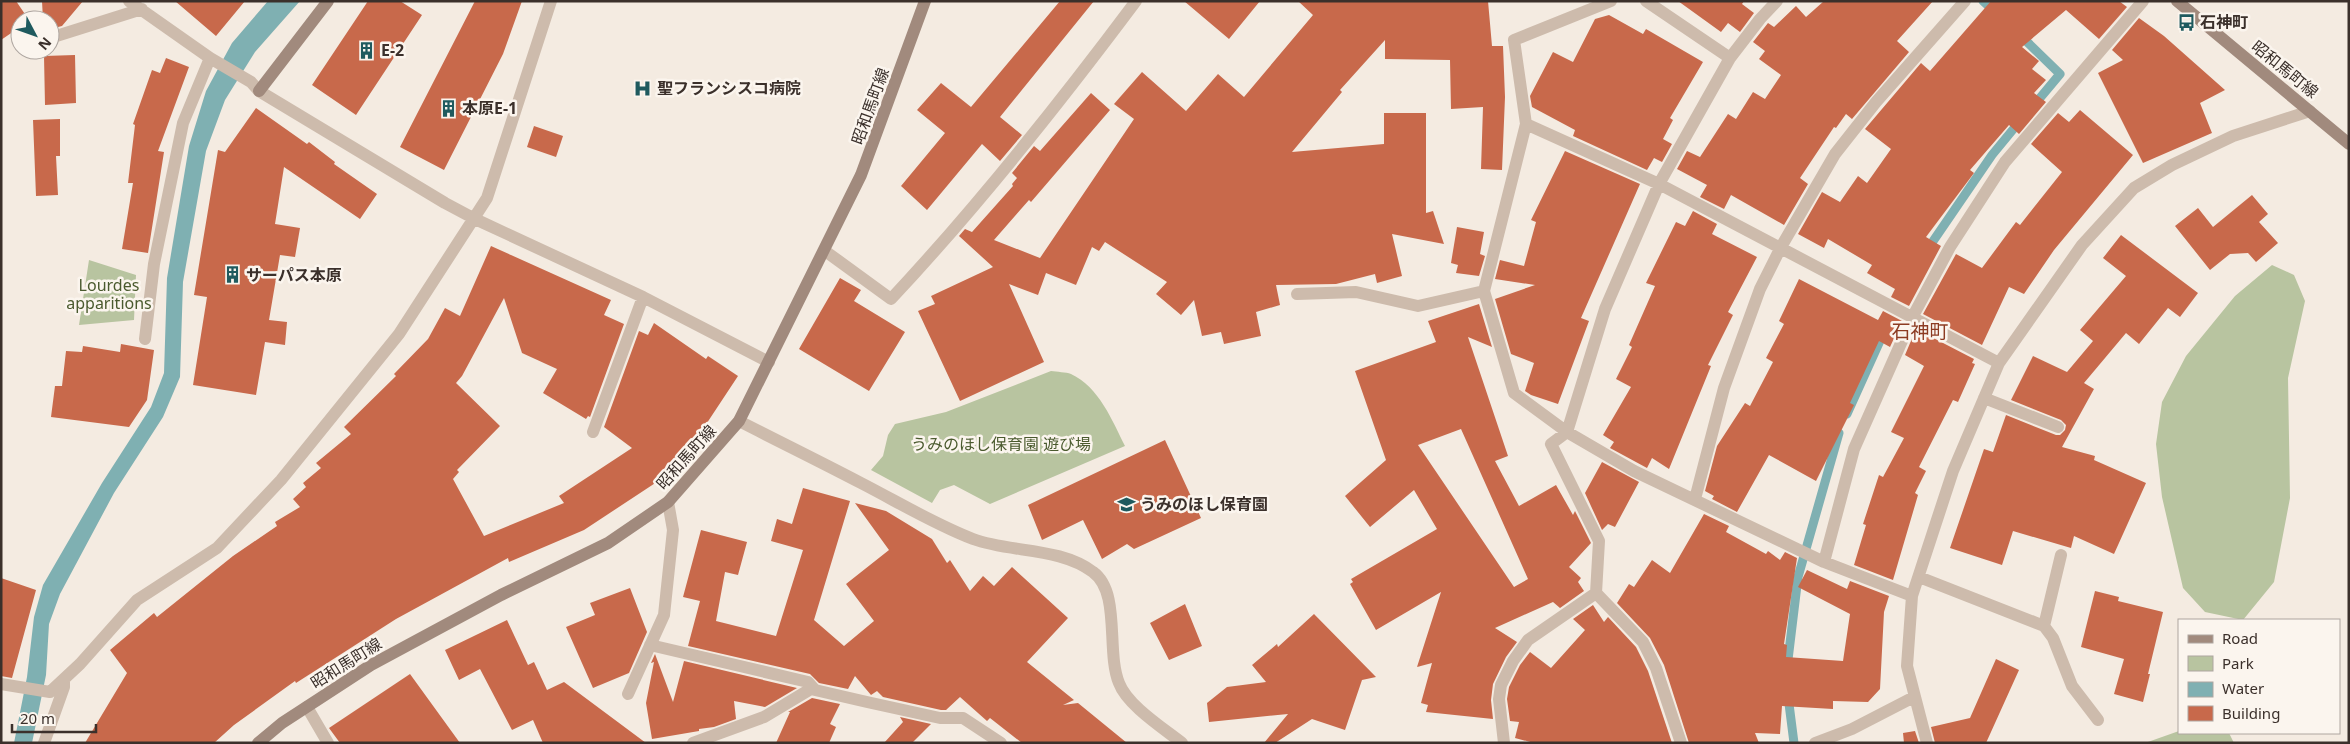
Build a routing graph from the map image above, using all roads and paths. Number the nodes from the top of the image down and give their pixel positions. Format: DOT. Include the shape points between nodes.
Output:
graph roads {
  1 [pos="129,1"];
  2 [pos="328,1"];
  3 [pos="551,1"];
  4 [pos="925,1"];
  5 [pos="1136,1"];
  6 [pos="1611,1"];
  7 [pos="1646,1"];
  8 [pos="1777,1"];
  9 [pos="1965,1"];
  10 [pos="2143,1"];
  11 [pos="2176,1"];
  12 [pos="142,9"];
  13 [pos="60,35"];
  14 [pos="210,58"];
  15 [pos="1730,58"];
  16 [pos="255,86"];
  17 [pos="2310,111"];
  18 [pos="1526,124"];
  19 [pos="2349,144"];
  20 [pos="1659,184"];
  21 [pos="475,219"];
  22 [pos="1781,246"];
  23 [pos="825,251"];
  24 [pos="1484,291"];
  25 [pos="1297,294"];
  26 [pos="643,297"];
  27 [pos="1913,316"];
  28 [pos="145,339"];
  29 [pos="769,362"];
  30 [pos="1999,362"];
  31 [pos="1984,398"];
  32 [pos="739,422"];
  33 [pos="2058,427"];
  34 [pos="594,432"];
  35 [pos="1567,432"];
  36 [pos="1695,499"];
  37 [pos="668,502"];
  38 [pos="2061,555"];
  39 [pos="1824,562"];
  40 [pos="1919,577"];
  41 [pos="1596,592"];
  42 [pos="1912,596"];
  43 [pos="2044,626"];
  44 [pos="650,645"];
  45 [pos="64,679"];
  46 [pos="808,682"];
  47 [pos="2,685"];
  48 [pos="628,694"];
  49 [pos="1914,697"];
  50 [pos="307,707"];
  51 [pos="2098,720"];
  52 [pos="44,743"];
  53 [pos="258,743"];
  54 [pos="328,743"];
  55 [pos="693,743"];
  56 [pos="1001,743"];
  57 [pos="1182,743"];
  58 [pos="1504,743"];
  59 [pos="1680,743"];
  60 [pos="1815,743"];
  61 [pos="1927,743"];
  1 -- 12 [label="street"];
  2 -- 16 [label="main road"];
  3 -- 21 [label="street" via="486,198"];
  4 -- 23 [label="main road, 昭和馬町線" via="861,175"];
  5 -- 23 [label="street" via="944,242 892,299"];
  6 -- 18 [label="street" via="1514,40"];
  7 -- 15 [label="street"];
  8 -- 15 [label="street"];
  9 -- 22 [label="street" via="1834,154"];
  10 -- 27 [label="street" via="2005,162 1950,247"];
  11 -- 17 [label="main road, 昭和馬町線"];
  12 -- 13 [label="street"];
  12 -- 14 [label="street"];
  14 -- 16 [label="street"];
  14 -- 28 [label="street" via="183,123 154,264"];
  15 -- 20 [label="street"];
  16 -- 21 [label="street"];
  17 -- 19 [label="main road, 昭和馬町線"];
  17 -- 30 [label="street" via="2233,136 2172,165 2134,188 2082,245"];
  18 -- 20 [label="street"];
  18 -- 24 [label="street"];
  20 -- 22 [label="street"];
  20 -- 35 [label="street" via="1605,309"];
  21 -- 26 [label="street"];
  21 -- 45 [label="street" via="399,334 281,480 217,548 136,600"];
  22 -- 27 [label="street"];
  22 -- 36 [label="street" via="1760,289 1724,388"];
  23 -- 29 [label="main road, 昭和馬町線"];
  24 -- 25 [label="street" via="1418,306 1356,292"];
  24 -- 35 [label="street" via="1514,393"];
  26 -- 29 [label="street"];
  26 -- 34 [label="street"];
  27 -- 30 [label="street"];
  27 -- 39 [label="street" via="1854,449"];
  29 -- 32 [label="main road, 昭和馬町線"];
  30 -- 31 [label="street"];
  31 -- 33 [label="street"];
  31 -- 40 [label="street" via="1953,471"];
  32 -- 37 [label="main road, 昭和馬町線"];
  32 -- 57 [label="street" via="974,540 1070,560 1093,571 1104,582 1108,598 1114,665 1119,684 1128,698"];
  35 -- 36 [label="street" via="1634,471"];
  35 -- 41 [label="street" via="1551,444 1599,541"];
  36 -- 39 [label="street"];
  37 -- 44 [label="street" via="673,530 664,615"];
  37 -- 50 [label="main road, 昭和馬町線" via="608,543 501,595 371,665"];
  38 -- 43 [label="street"];
  39 -- 42 [label="street"];
  40 -- 42 [label="street"];
  40 -- 43 [label="street"];
  41 -- 58 [label="street" via="1528,640 1513,661 1501,685 1499,699"];
  41 -- 59 [label="street" via="1643,642 1656,668"];
  42 -- 49 [label="street" via="1907,666"];
  43 -- 51 [label="street" via="2053,638 2072,686"];
  44 -- 46 [label="street"];
  44 -- 48 [label="street"];
  45 -- 47 [label="street" via="50,692"];
  45 -- 52 [label="street"];
  46 -- 55 [label="street" via="810,690 764,717"];
  46 -- 56 [label="street" via="815,690 940,718 963,718"];
  49 -- 60 [label="street" via="1852,729"];
  49 -- 61 [label="street"];
  50 -- 53 [label="main road, 昭和馬町線"];
  50 -- 54 [label="street"];
}
